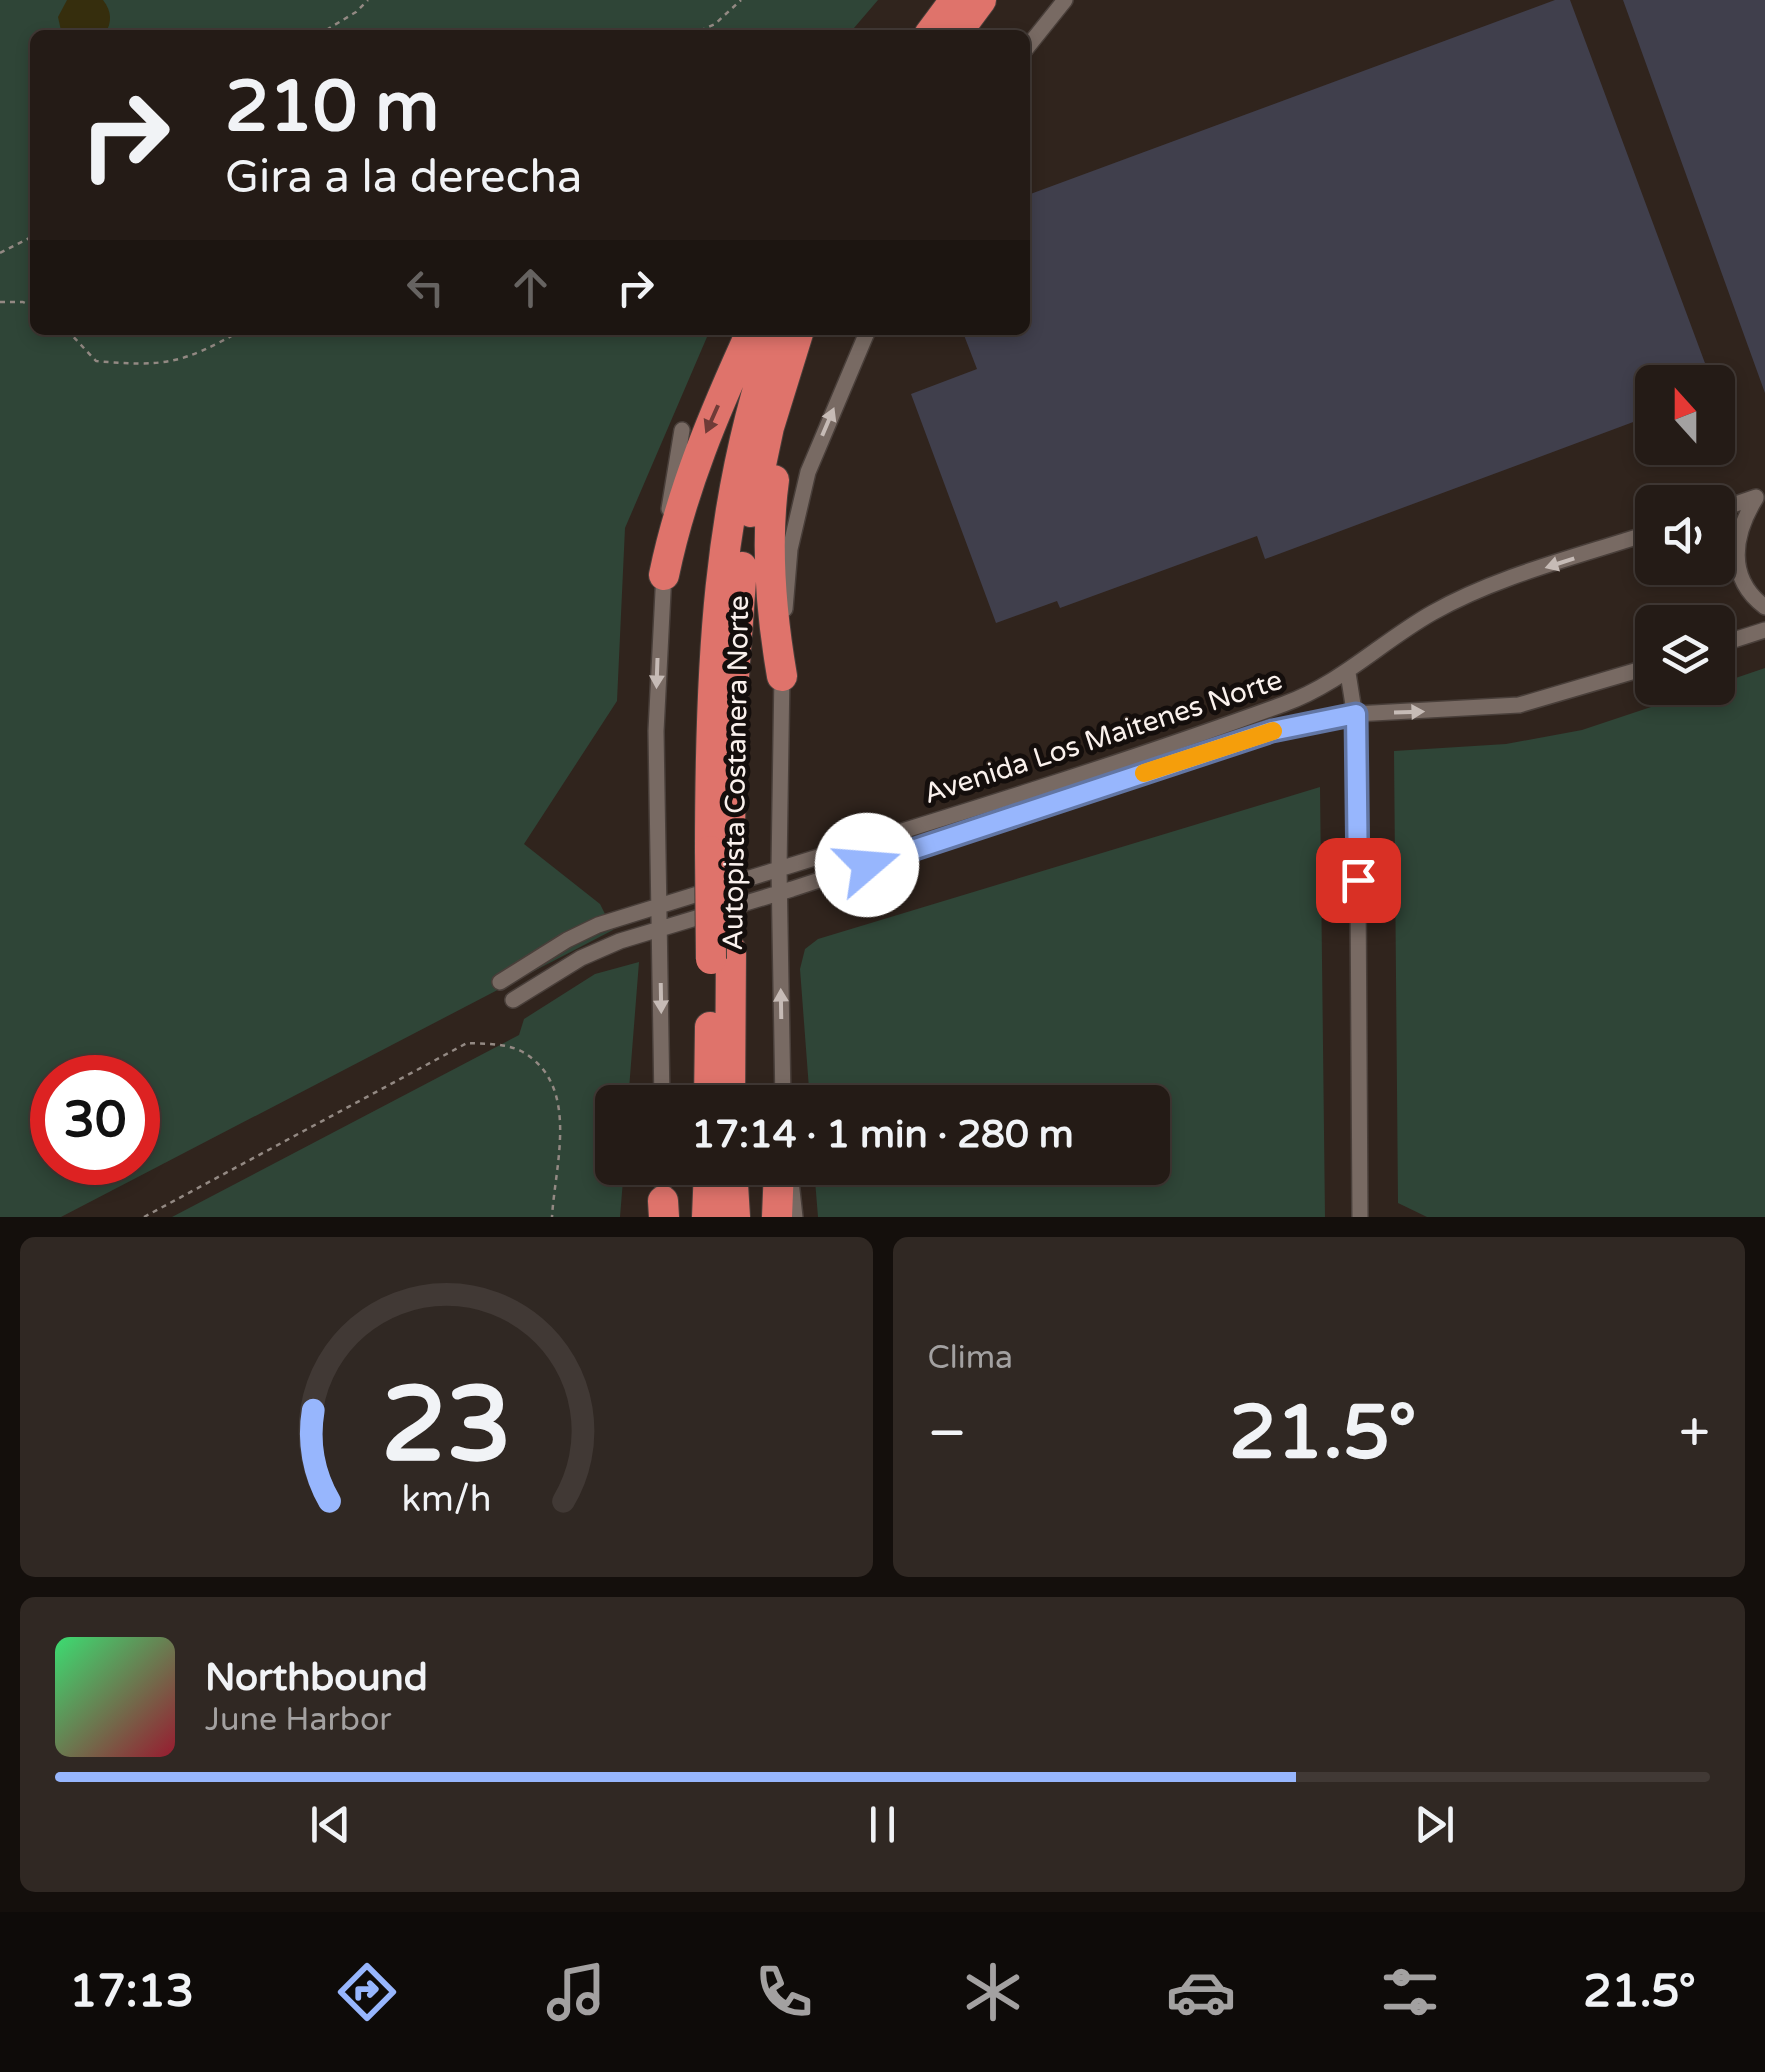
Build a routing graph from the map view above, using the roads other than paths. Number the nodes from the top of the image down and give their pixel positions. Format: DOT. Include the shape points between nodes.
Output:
graph roads {
  1 [pos="955,0"];
  2 [pos="981,0"];
  3 [pos="1066,0"];
  4 [pos="933,30"];
  5 [pos="959,30"];
  6 [pos="1030,44"];
  7 [pos="750,335"];
  8 [pos="776,335"];
  9 [pos="801,335"];
  10 [pos="802,335"];
  11 [pos="866,335"];
  12 [pos="682,430"];
  13 [pos="1760,496"];
  14 [pos="1735,504"];
  15 [pos="1635,538"];
  16 [pos="664,576"];
  17 [pos="1765,606"];
  18 [pos="1765,630"];
  19 [pos="1735,640"];
  20 [pos="1635,671"];
  21 [pos="1348,673"];
  22 [pos="782,676"];
  23 [pos="1356,714"];
  24 [pos="1012,796"];
  25 [pos="1018,815"];
  26 [pos="720,847"];
  27 [pos="779,869"];
  28 [pos="779,893"];
  29 [pos="660,907"];
  30 [pos="660,928"];
  31 [pos="721,954"];
  32 [pos="500,982"];
  33 [pos="513,1000"];
  34 [pos="662,1085"];
  35 [pos="710,1085"];
  36 [pos="729,1085"];
  37 [pos="782,1085"];
  38 [pos="663,1185"];
  39 [pos="708,1185"];
  40 [pos="733,1185"];
  41 [pos="779,1185"];
  42 [pos="792,1185"];
  43 [pos="663,1212"];
  44 [pos="707,1217"];
  45 [pos="735,1217"];
  46 [pos="777,1217"];
  47 [pos="795,1217"];
  48 [pos="1360,1217"];
  1 -- 4 [label="highway"];
  2 -- 5 [label="highway"];
  3 -- 6 [label="street"];
  7 -- 16 [label="highway, one-way" via="694,461"];
  8 -- 26 [label="highway, Autopista Costanera Norte" via="739,463 722,560 712,669"];
  9 -- 26 [label="highway, Autopista Costanera Norte" via="761,462 740,577"];
  10 -- 22 [label="highway" via="771,513 771,588"];
  22 -- 11 [label="street, one-way" via="790,549 800,502"];
  12 -- 16 [label="street"];
  13 -- 14 [label="street"];
  13 -- 17 [label="street" via="1738,535 1736,556 1746,589"];
  15 -- 21 [label="street, Avenida Los Maitenes Norte, one-way" via="1451,603"];
  16 -- 29 [label="street, one-way" via="656,694"];
  18 -- 19 [label="street"];
  23 -- 20 [label="street, one-way" via="1519,706"];
  21 -- 23 [label="street"];
  21 -- 24 [label="street, Avenida Los Maitenes Norte" via="1286,704"];
  22 -- 27 [label="street"];
  23 -- 25 [label="street" via="1272,731"];
  23 -- 48 [label="street"];
  24 -- 25 [label="street"];
  24 -- 27 [label="street, Avenida Los Maitenes Norte"];
  25 -- 28 [label="street"];
  26 -- 31 [label="highway, Autopista Costanera Norte"];
  27 -- 28 [label="street"];
  27 -- 29 [label="street, Avenida Los Maitenes Norte"];
  28 -- 30 [label="street"];
  37 -- 28 [label="street, one-way"];
  29 -- 30 [label="street"];
  29 -- 32 [label="street, Avenida Los Maitenes Norte" via="585,931"];
  30 -- 33 [label="street" via="599,948"];
  30 -- 34 [label="street, one-way"];
  31 -- 35 [label="highway, Autopista Costanera Norte"];
  31 -- 36 [label="highway, Autopista Costanera Norte"];
  38 -- 43 [label="street"];
  39 -- 44 [label="highway"];
  40 -- 45 [label="highway"];
  41 -- 46 [label="highway"];
  42 -- 47 [label="street"];
}
